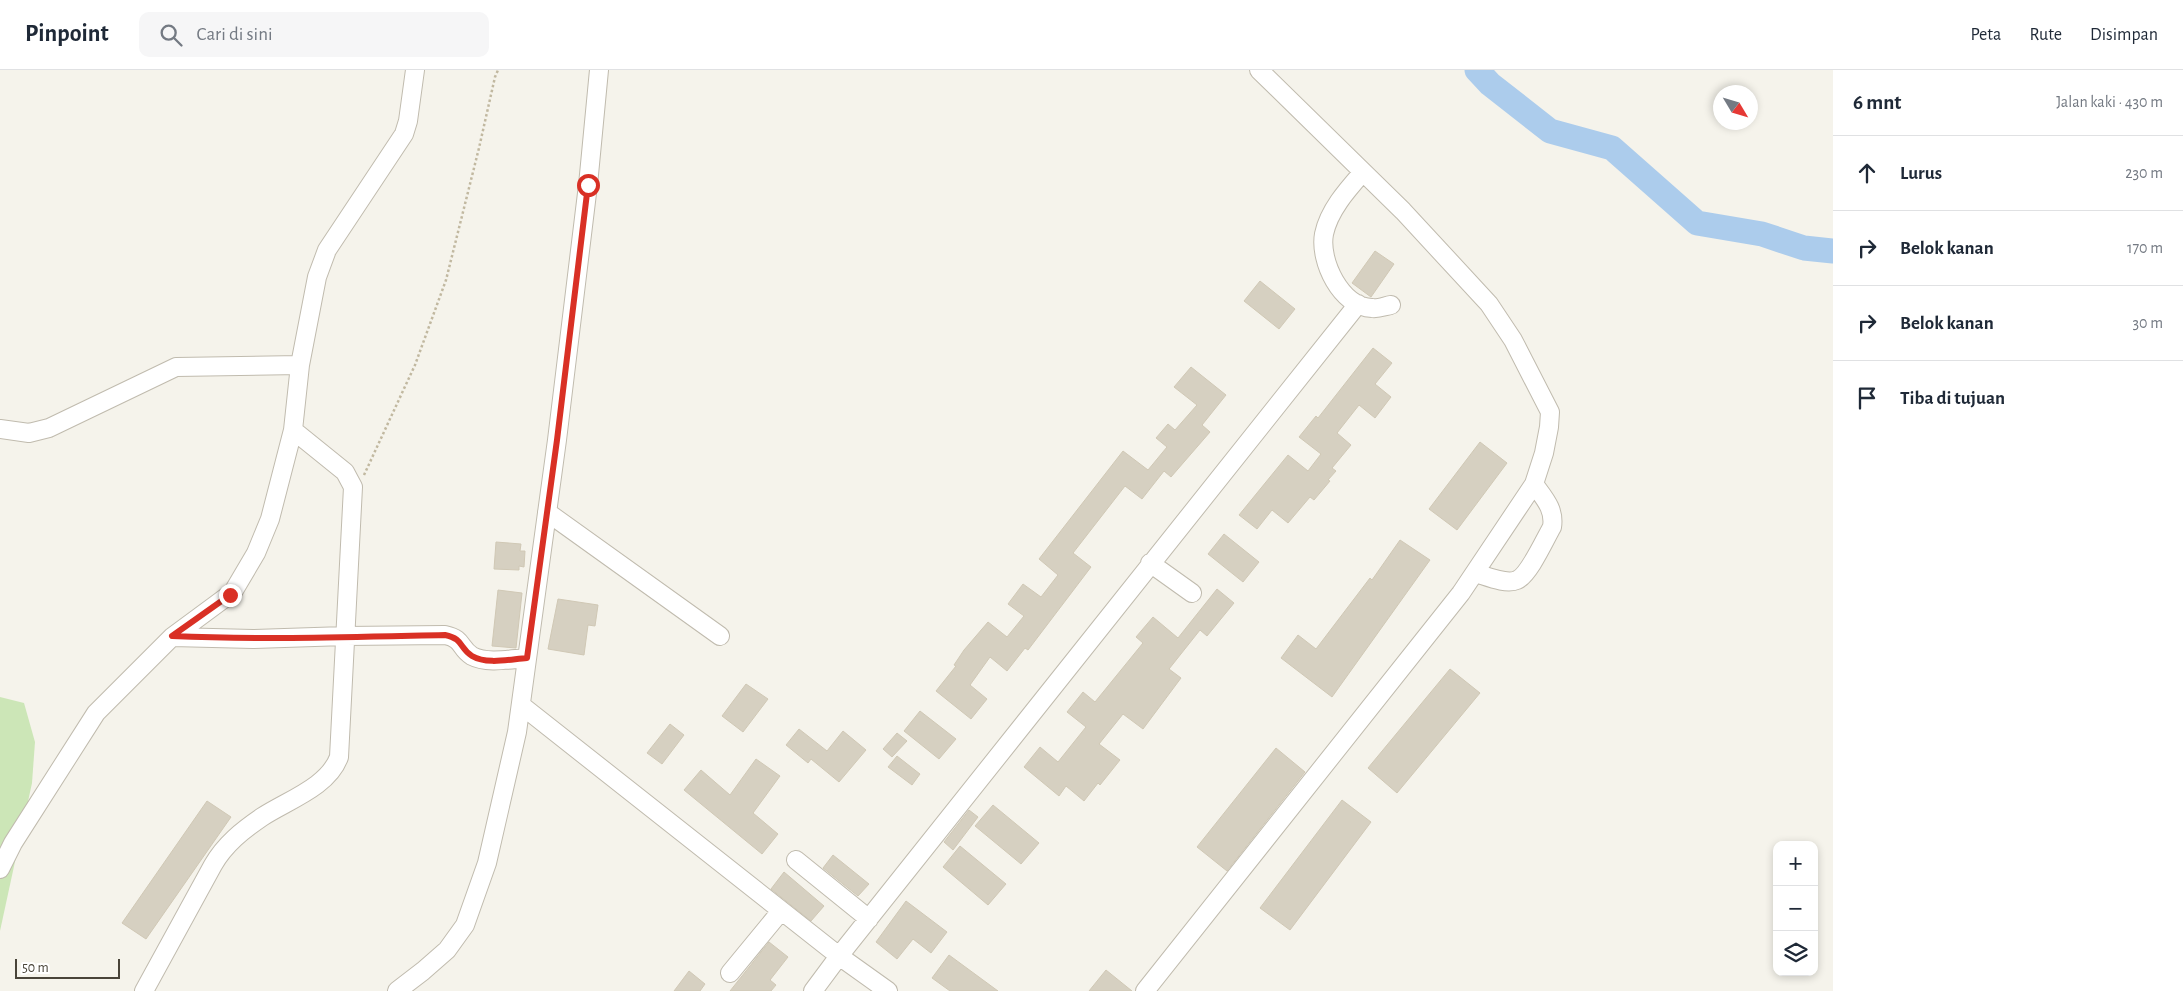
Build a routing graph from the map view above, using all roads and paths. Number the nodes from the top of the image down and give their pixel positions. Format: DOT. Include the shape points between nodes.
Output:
graph roads {
  1 [pos="415,70"];
  2 [pos="498,70"];
  3 [pos="599,70"];
  4 [pos="1259,70"];
  5 [pos="1363,172"];
  6 [pos="1358,304"];
  7 [pos="1391,305"];
  8 [pos="300,365"];
  9 [pos="0,429"];
  10 [pos="293,430"];
  11 [pos="1534,484"];
  12 [pos="352,497"];
  13 [pos="547,512"];
  14 [pos="1150,563"];
  15 [pos="1475,572"];
  16 [pos="1192,593"];
  17 [pos="172,636"];
  18 [pos="345,636"];
  19 [pos="720,636"];
  20 [pos="527,658"];
  21 [pos="521,705"];
  22 [pos="796,860"];
  23 [pos="0,869"];
  24 [pos="781,911"];
  25 [pos="869,919"];
  26 [pos="839,956"];
  27 [pos="730,972"];
  28 [pos="144,991"];
  29 [pos="397,991"];
  30 [pos="813,991"];
  31 [pos="888,991"];
  32 [pos="1145,991"];
  1 -- 8 [label="street" via="408,121 400,142 327,250"];
  2 -- 12 [label="path" via="446,280 415,365"];
  3 -- 13 [label="street" via="587,195"];
  4 -- 5 [label="street"];
  5 -- 6 [label="street" via="1338,204 1324,234 1327,268 1340,289"];
  5 -- 11 [label="street" via="1488,304 1513,340 1550,412 1544,453"];
  6 -- 7 [label="street" via="1371,308"];
  6 -- 14 [label="street"];
  8 -- 9 [label="street" via="176,367 49,428 29,433"];
  8 -- 10 [label="street"];
  10 -- 12 [label="street" via="345,472 353,487"];
  10 -- 17 [label="street" via="270,519 237,587"];
  11 -- 15 [label="street"];
  11 -- 15 [label="street" via="1550,507 1553,520 1524,574 1510,581"];
  12 -- 18 [label="street"];
  13 -- 19 [label="street"];
  13 -- 20 [label="street"];
  14 -- 16 [label="street"];
  14 -- 25 [label="street"];
  15 -- 32 [label="street"];
  17 -- 18 [label="street" via="253,639"];
  17 -- 23 [label="street" via="96,713 13,843"];
  18 -- 20 [label="street" via="445,635 456,637 472,656 482,659"];
  18 -- 28 [label="street" via="336,765 315,785 263,817 226,847"];
  20 -- 21 [label="street"];
  21 -- 24 [label="street"];
  21 -- 29 [label="street" via="489,853 465,925 447,950"];
  22 -- 25 [label="street"];
  24 -- 26 [label="street"];
  24 -- 27 [label="street"];
  25 -- 26 [label="street"];
  26 -- 30 [label="street"];
  26 -- 31 [label="street"];
}
